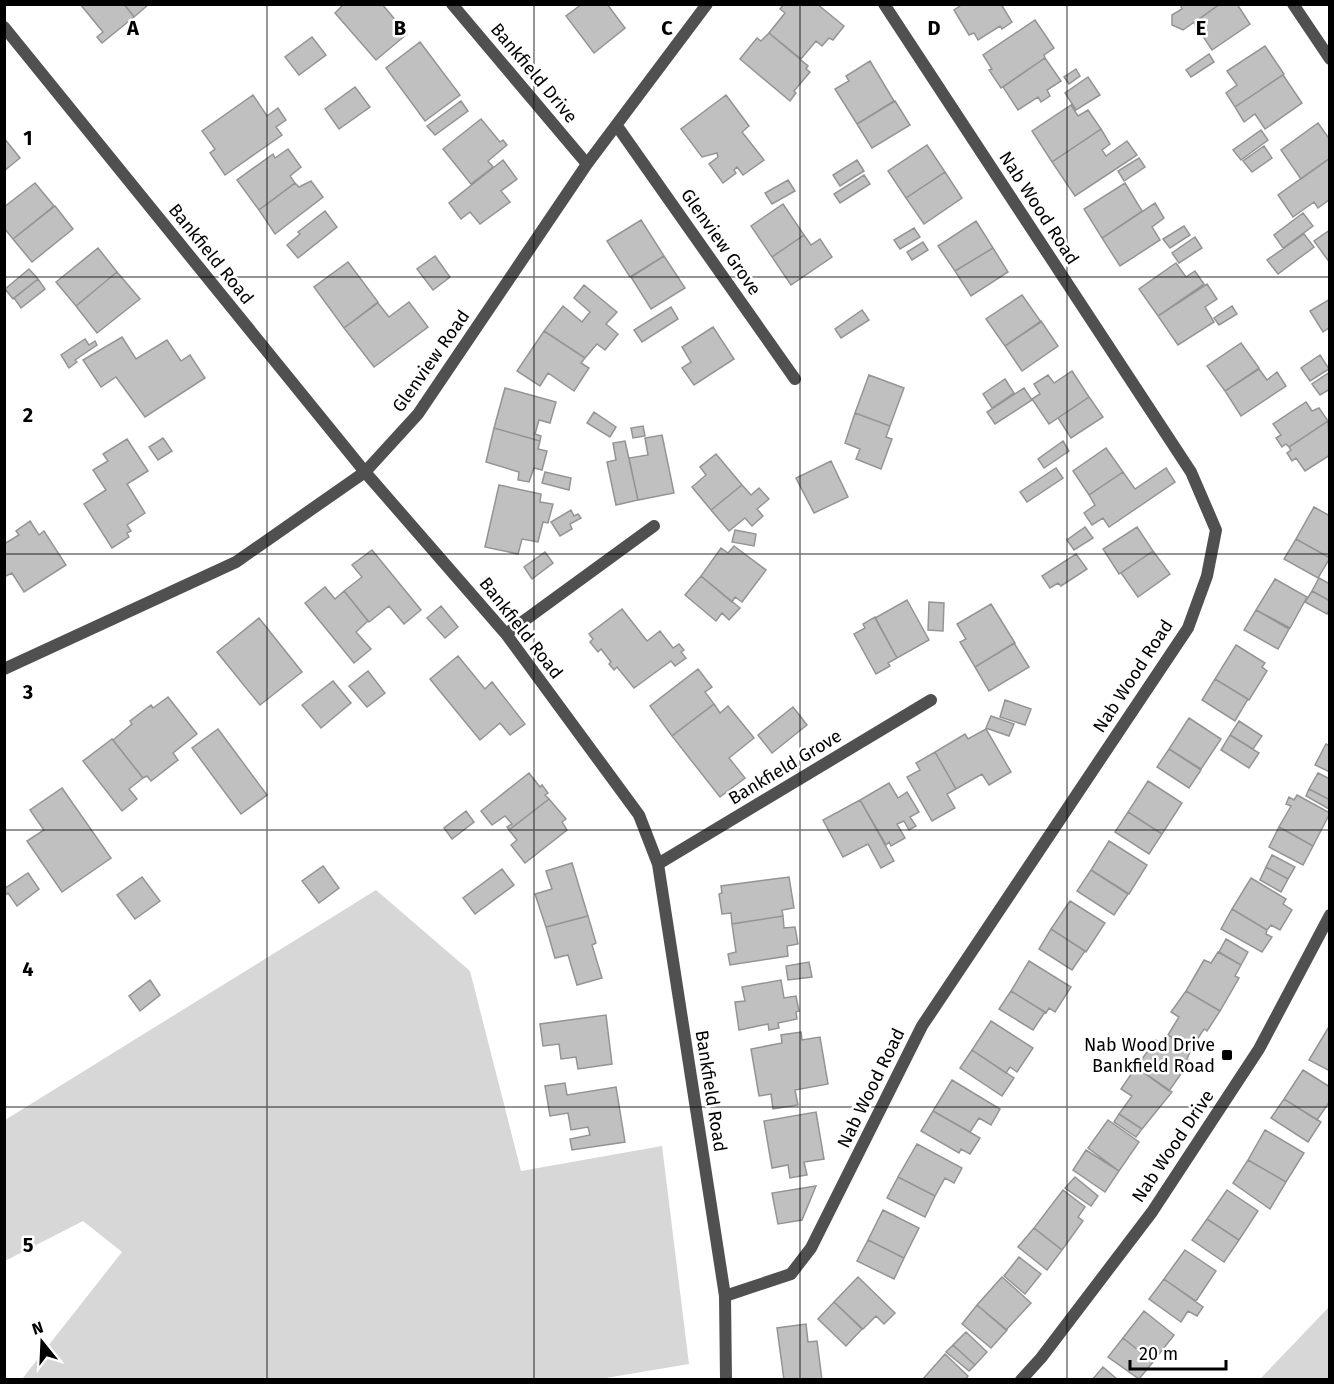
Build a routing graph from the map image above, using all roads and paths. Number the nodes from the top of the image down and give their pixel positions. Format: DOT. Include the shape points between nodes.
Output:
graph roads {
  1 [pos="452,4"];
  2 [pos="707,4"];
  3 [pos="885,4"];
  4 [pos="1293,4"];
  5 [pos="4,27"];
  6 [pos="1329,59"];
  7 [pos="617,126"];
  8 [pos="587,164"];
  9 [pos="795,379"];
  10 [pos="365,472"];
  11 [pos="654,526"];
  12 [pos="506,634"];
  13 [pos="4,669"];
  14 [pos="931,700"];
  15 [pos="657,864"];
  16 [pos="1329,915"];
  17 [pos="724,1296"];
  18 [pos="726,1380"];
  19 [pos="1021,1380"];
  1 -- 8 [label="street, Bankfield Drive"];
  2 -- 7 [label="street, Glenview Road"];
  3 -- 17 [label="street, Nab Wood Road" via="1191,472 1216,530 1206,576 1188,628 922,1026 811,1248 791,1274"];
  4 -- 6 [label="street"];
  5 -- 10 [label="street, Bankfield Road"];
  7 -- 8 [label="street, Glenview Road"];
  7 -- 9 [label="street, Glenview Grove"];
  8 -- 10 [label="street, Glenview Road" via="418,414"];
  10 -- 12 [label="street, Bankfield Road"];
  10 -- 13 [label="street, Glenview Road" via="236,562"];
  11 -- 12 [label="street"];
  12 -- 15 [label="street, Bankfield Road" via="639,815"];
  14 -- 15 [label="street, Bankfield Grove"];
  15 -- 17 [label="street, Bankfield Road"];
  16 -- 19 [label="street, Nab Wood Drive" via="1259,1049 1152,1212"];
  17 -- 18 [label="street, Bankfield Road"];
}
